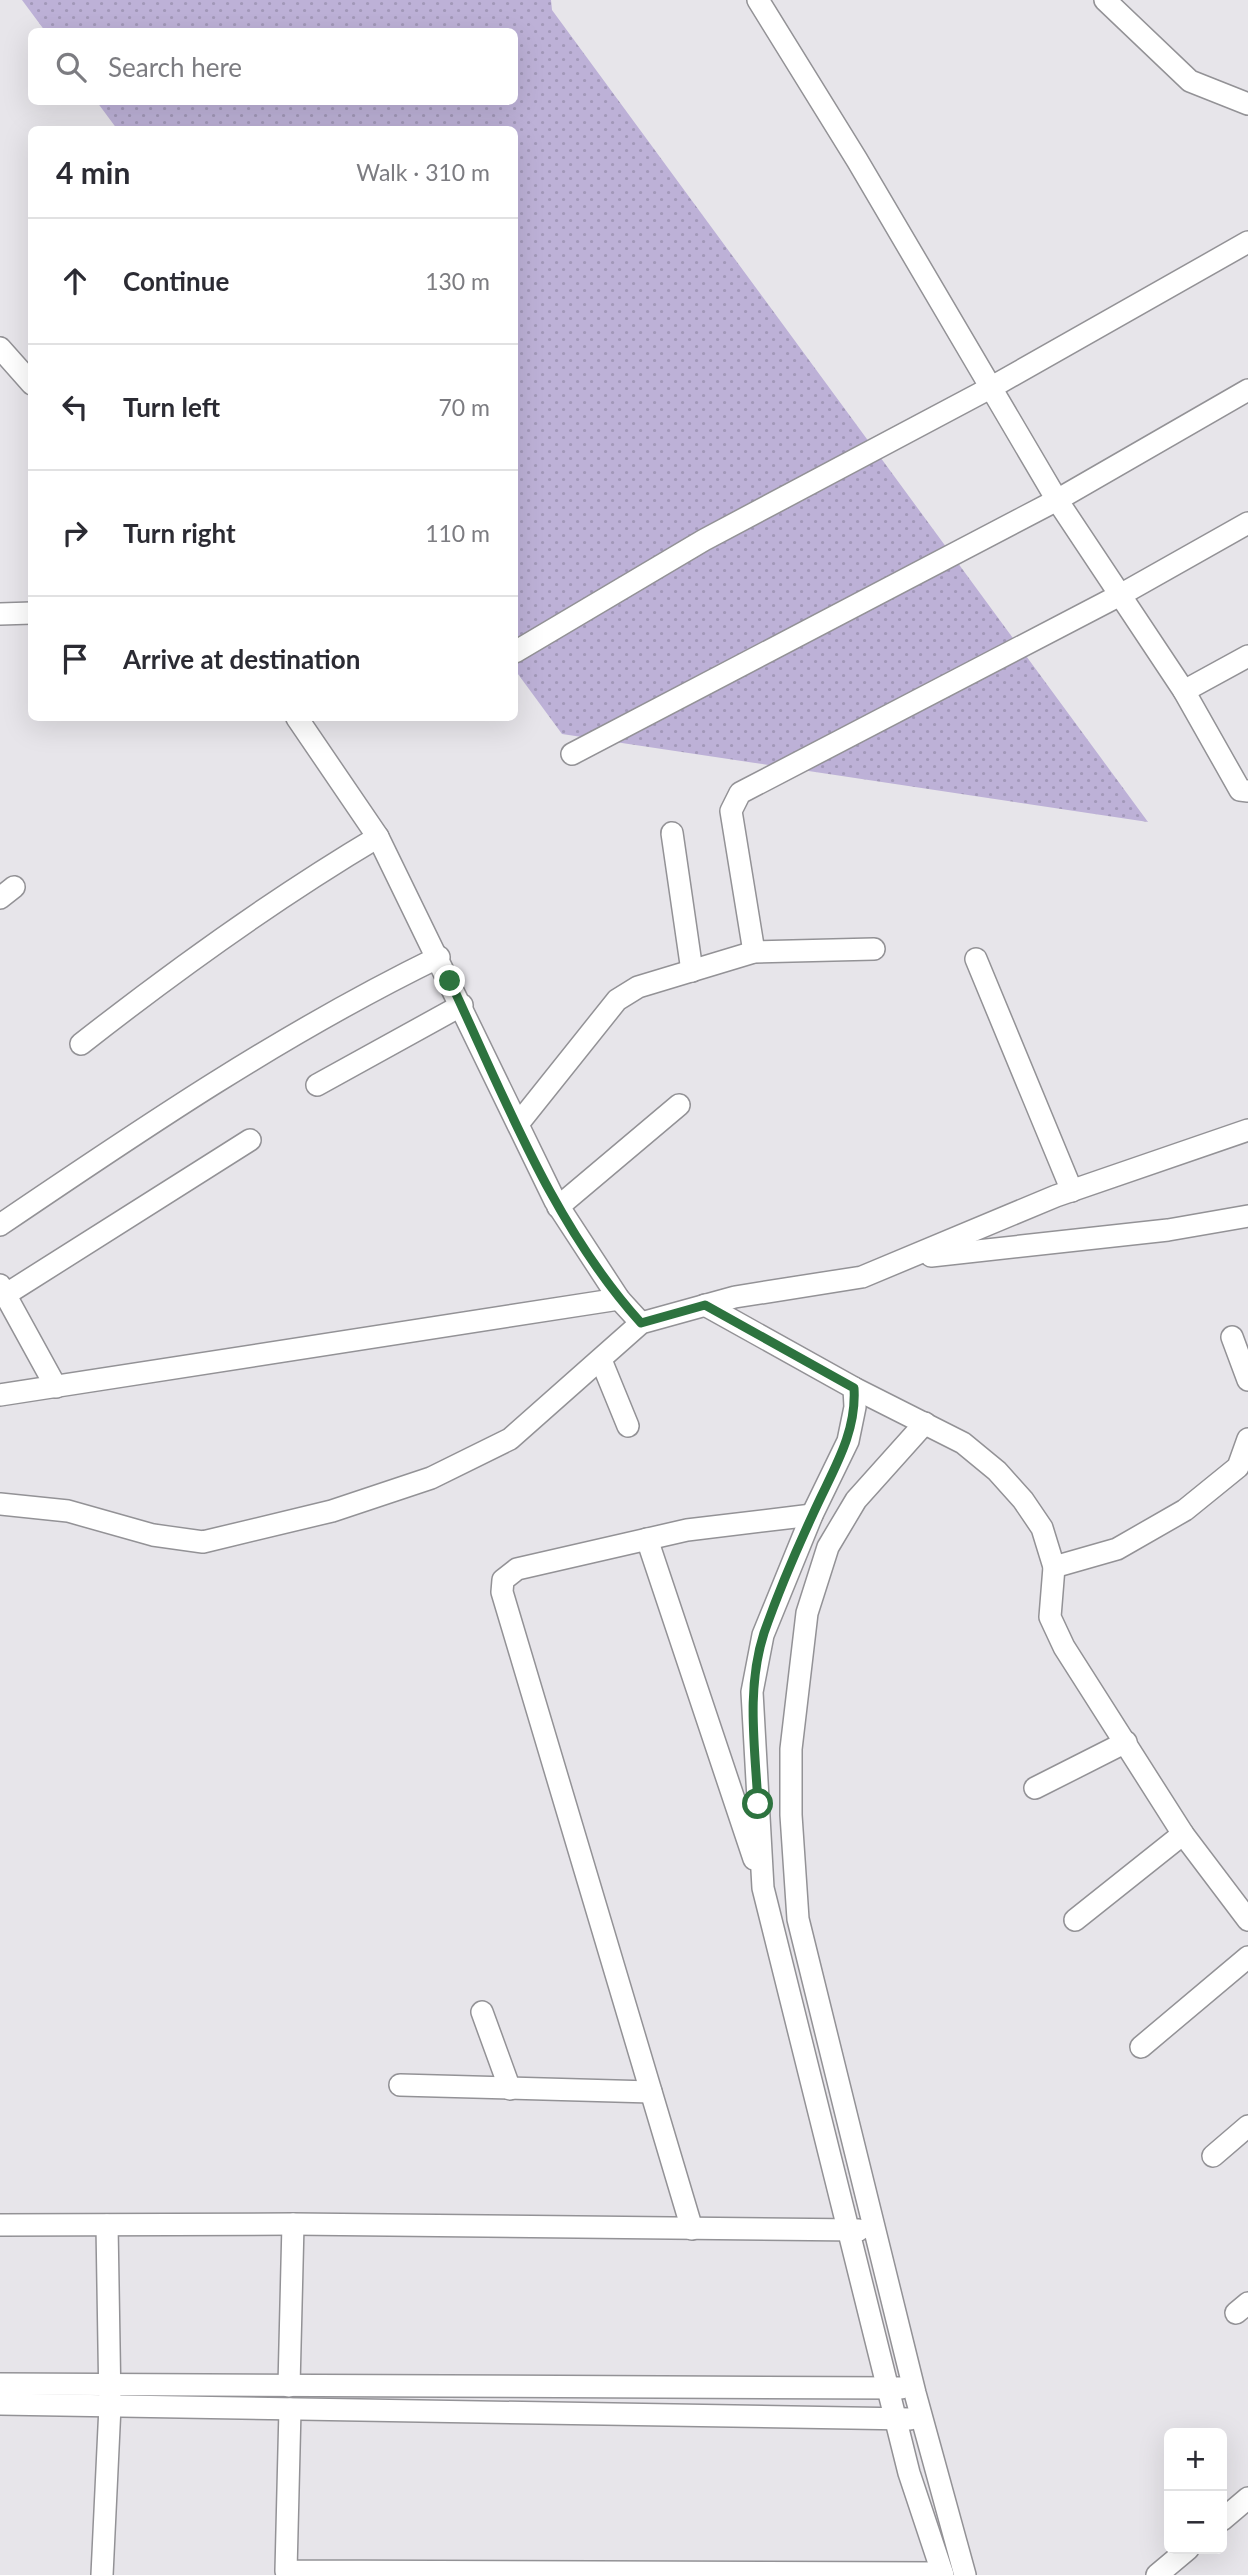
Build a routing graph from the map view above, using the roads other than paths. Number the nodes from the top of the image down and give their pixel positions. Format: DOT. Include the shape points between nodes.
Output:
graph roads {
  1 [pos="758,0"];
  2 [pos="1105,0"];
  3 [pos="1248,104"];
  4 [pos="1248,242"];
  5 [pos="0,348"];
  6 [pos="28,380"];
  7 [pos="992,387"];
  8 [pos="1248,390"];
  9 [pos="1057,500"];
  10 [pos="1248,523"];
  11 [pos="1122,594"];
  12 [pos="28,613"];
  13 [pos="0,614"];
  14 [pos="518,650"];
  15 [pos="1248,656"];
  16 [pos="1184,691"];
  17 [pos="299,721"];
  18 [pos="572,754"];
  19 [pos="1248,791"];
  20 [pos="672,833"];
  21 [pos="378,837"];
  22 [pos="874,949"];
  23 [pos="754,952"];
  24 [pos="439,957"];
  25 [pos="976,959"];
  26 [pos="692,971"];
  27 [pos="462,1005"];
  28 [pos="81,1044"];
  29 [pos="317,1085"];
  30 [pos="679,1105"];
  31 [pos="518,1124"];
  32 [pos="1248,1130"];
  33 [pos="250,1140"];
  34 [pos="1072,1191"];
  35 [pos="558,1207"];
  36 [pos="1248,1216"];
  37 [pos="0,1225"];
  38 [pos="906,1259"];
  39 [pos="3,1290"];
  40 [pos="619,1299"];
  41 [pos="705,1305"];
  42 [pos="641,1323"];
  43 [pos="1232,1337"];
  44 [pos="601,1360"];
  45 [pos="1248,1380"];
  46 [pos="56,1387"];
  47 [pos="854,1388"];
  48 [pos="0,1395"];
  49 [pos="925,1423"];
  50 [pos="628,1426"];
  51 [pos="1248,1439"];
  52 [pos="0,1504"];
  53 [pos="812,1515"];
  54 [pos="648,1539"];
  55 [pos="1054,1567"];
  56 [pos="1126,1742"];
  57 [pos="1035,1788"];
  58 [pos="1183,1834"];
  59 [pos="763,1888"];
  60 [pos="1075,1920"];
  61 [pos="1248,1920"];
  62 [pos="1248,1957"];
  63 [pos="482,2012"];
  64 [pos="1141,2047"];
  65 [pos="400,2085"];
  66 [pos="510,2089"];
  67 [pos="650,2092"];
  68 [pos="1248,2126"];
  69 [pos="1213,2156"];
  70 [pos="293,2224"];
  71 [pos="0,2225"];
  72 [pos="107,2225"];
  73 [pos="876,2228"];
  74 [pos="692,2229"];
  75 [pos="848,2231"];
  76 [pos="0,2384"];
  77 [pos="108,2384"];
  78 [pos="289,2386"];
  79 [pos="914,2386"];
  80 [pos="890,2390"];
  81 [pos="0,2404"];
  82 [pos="110,2406"];
  83 [pos="290,2409"];
  84 [pos="922,2419"];
  85 [pos="897,2420"];
  86 [pos="1248,2498"];
  87 [pos="1227,2516"];
  88 [pos="1182,2554"];
  89 [pos="562,2574"];
  90 [pos="701,2574"];
  91 [pos="844,2574"];
  92 [pos="942,2574"];
  93 [pos="102,2575"];
  94 [pos="965,2575"];
  95 [pos="1157,2575"];
  1 -- 7 [label="street"];
  2 -- 3 [label="street" via="1190,81"];
  4 -- 7 [label="street"];
  5 -- 6 [label="street"];
  7 -- 9 [label="street"];
  7 -- 14 [label="street" via="704,540"];
  8 -- 9 [label="street"];
  9 -- 11 [label="street"];
  9 -- 18 [label="street"];
  10 -- 11 [label="street"];
  11 -- 16 [label="street"];
  11 -- 23 [label="street" via="740,793 730,811"];
  12 -- 13 [label="street"];
  15 -- 16 [label="street"];
  16 -- 19 [label="street" via="1240,790"];
  17 -- 21 [label="street"];
  20 -- 26 [label="street"];
  21 -- 24 [label="street"];
  21 -- 28 [label="street" via="291,889"];
  22 -- 23 [label="street"];
  23 -- 26 [label="street"];
  24 -- 27 [label="street"];
  24 -- 37 [label="street" via="349,1000 142,1128"];
  25 -- 34 [label="street"];
  26 -- 31 [label="street" via="638,987 617,1000"];
  27 -- 29 [label="street"];
  27 -- 31 [label="street"];
  30 -- 35 [label="street"];
  31 -- 35 [label="street"];
  32 -- 34 [label="street"];
  33 -- 39 [label="street"];
  34 -- 38 [label="street"];
  35 -- 40 [label="street"];
  36 -- 38 [label="street" via="1168,1230"];
  38 -- 41 [label="street" via="862,1278"];
  39 -- 46 [label="street"];
  40 -- 42 [label="street"];
  40 -- 46 [label="street"];
  41 -- 42 [label="street"];
  41 -- 47 [label="street"];
  42 -- 44 [label="street"];
  43 -- 45 [label="street"];
  44 -- 50 [label="street"];
  44 -- 52 [label="street" via="510,1439 430,1478 332,1511 203,1542 153,1535 68,1511"];
  46 -- 48 [label="street"];
  47 -- 49 [label="street"];
  47 -- 53 [label="street" via="848,1441"];
  49 -- 55 [label="street" via="963,1443 1023,1500 1042,1528"];
  49 -- 73 [label="street" via="856,1500 828,1547 807,1613 791,1749 797,1919"];
  51 -- 55 [label="street" via="1238,1467 1185,1510 1117,1549"];
  53 -- 54 [label="street"];
  53 -- 59 [label="street" via="763,1635 752,1692"];
  54 -- 59 [label="street"];
  54 -- 67 [label="street" via="517,1569 503,1580 502,1592"];
  55 -- 56 [label="street" via="1050,1617 1064,1647"];
  56 -- 57 [label="street"];
  56 -- 58 [label="street"];
  58 -- 60 [label="street"];
  58 -- 61 [label="street"];
  59 -- 75 [label="street"];
  62 -- 64 [label="street"];
  63 -- 66 [label="street"];
  65 -- 66 [label="street"];
  66 -- 67 [label="street"];
  67 -- 74 [label="street"];
  68 -- 69 [label="street"];
  70 -- 72 [label="street"];
  70 -- 74 [label="street"];
  70 -- 78 [label="street"];
  71 -- 72 [label="street"];
  72 -- 77 [label="street"];
  73 -- 75 [label="street"];
  73 -- 79 [label="street"];
  74 -- 75 [label="street"];
  75 -- 80 [label="street"];
  76 -- 77 [label="street"];
  77 -- 78 [label="street"];
  77 -- 82 [label="street"];
  78 -- 80 [label="street"];
  79 -- 80 [label="street"];
  79 -- 84 [label="street"];
  80 -- 85 [label="street"];
  81 -- 82 [label="street"];
  82 -- 83 [label="street"];
  82 -- 93 [label="street"];
  83 -- 85 [label="street"];
  83 -- 89 [label="street" via="286,2571"];
  84 -- 85 [label="street"];
  84 -- 94 [label="street"];
  85 -- 92 [label="street"];
  86 -- 87 [label="street"];
  88 -- 95 [label="street"];
  89 -- 90 [label="street"];
  90 -- 91 [label="street"];
  91 -- 92 [label="street"];
}
